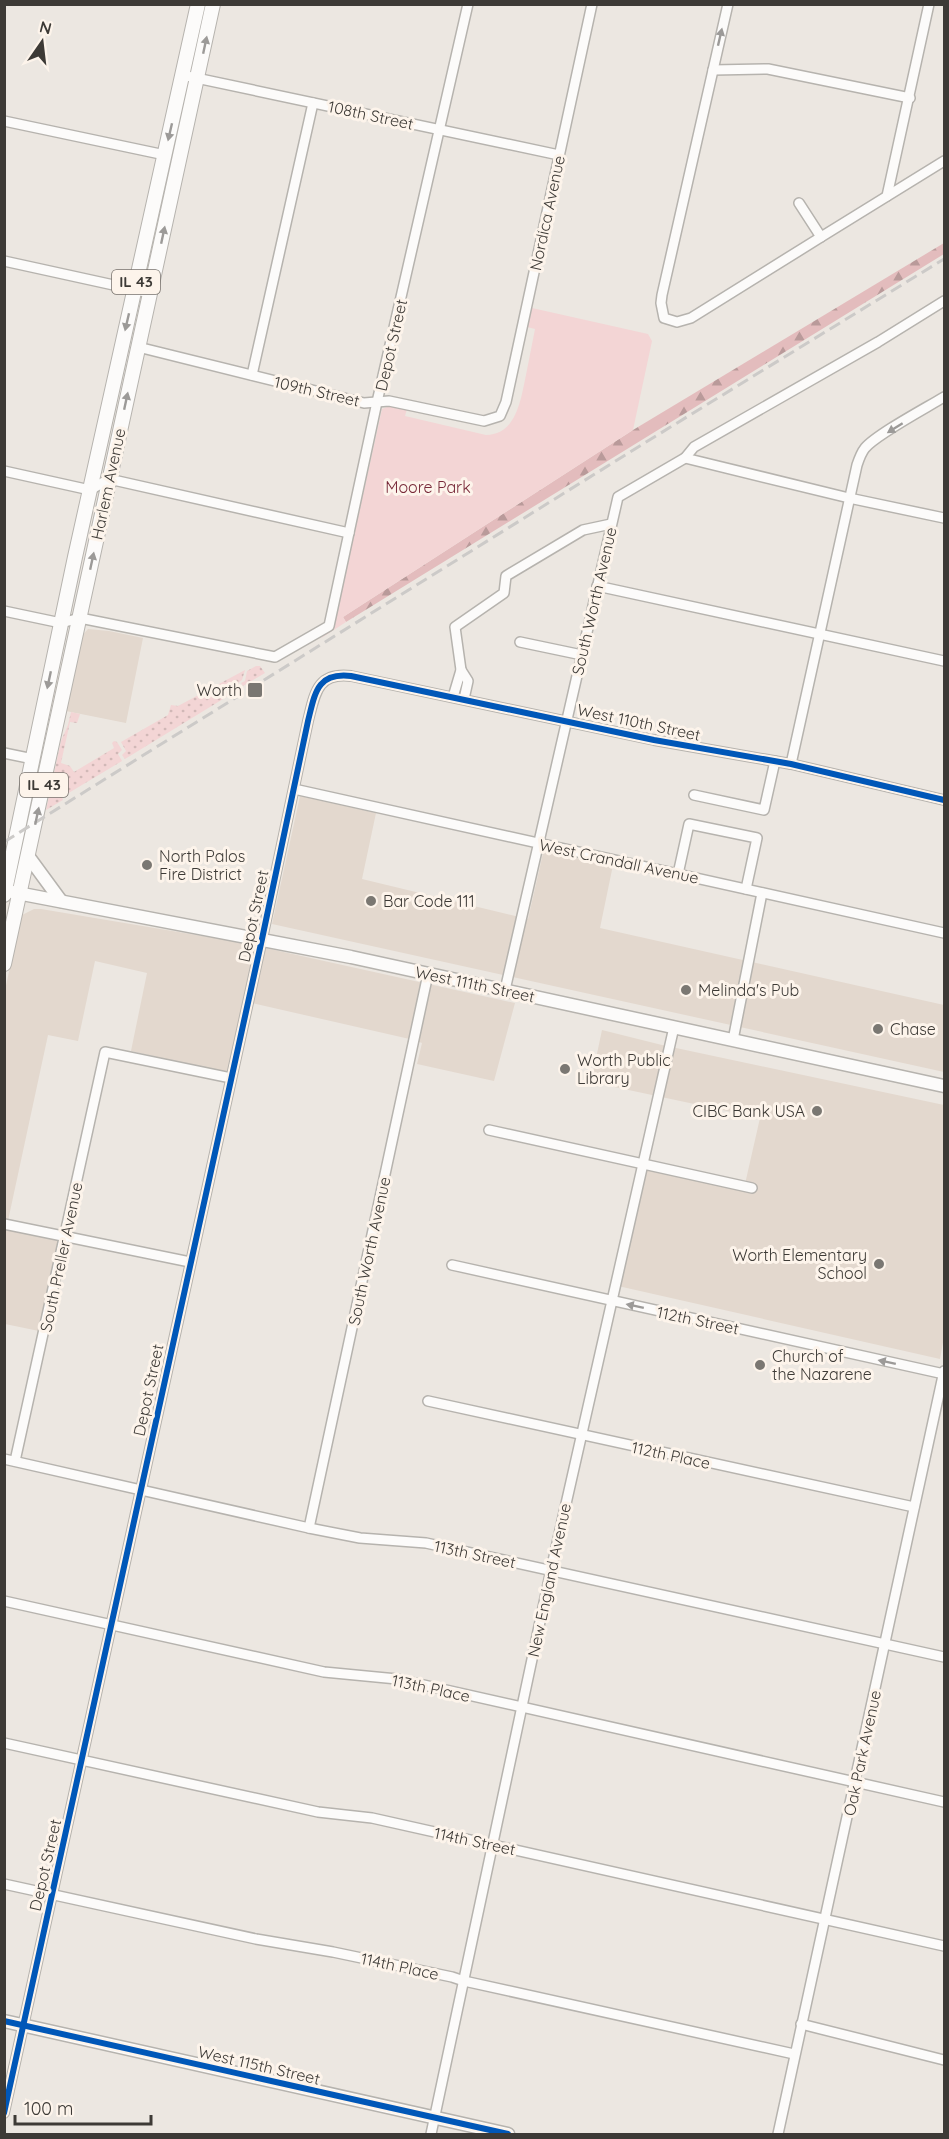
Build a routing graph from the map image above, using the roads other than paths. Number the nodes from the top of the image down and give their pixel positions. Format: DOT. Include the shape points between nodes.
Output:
graph roads {
  1 [pos="198,4"];
  2 [pos="213,4"];
  3 [pos="468,4"];
  4 [pos="592,4"];
  5 [pos="728,4"];
  6 [pos="929,4"];
  7 [pos="713,70"];
  8 [pos="182,75"];
  9 [pos="197,78"];
  10 [pos="909,98"];
  11 [pos="313,103"];
  12 [pos="4,121"];
  13 [pos="441,130"];
  14 [pos="165,154"];
  15 [pos="559,155"];
  16 [pos="945,161"];
  17 [pos="887,196"];
  18 [pos="799,203"];
  19 [pos="821,237"];
  20 [pos="5,262"];
  21 [pos="135,289"];
  22 [pos="150,293"];
  23 [pos="945,301"];
  24 [pos="138,347"];
  25 [pos="252,375"];
  26 [pos="945,397"];
  27 [pos="377,402"];
  28 [pos="496,418"];
  29 [pos="685,458"];
  30 [pos="4,471"];
  31 [pos="110,479"];
  32 [pos="90,490"];
  33 [pos="849,498"];
  34 [pos="945,518"];
  35 [pos="611,524"];
  36 [pos="349,533"];
  37 [pos="597,586"];
  38 [pos="4,611"];
  39 [pos="80,618"];
  40 [pos="62,623"];
  41 [pos="819,635"];
  42 [pos="520,642"];
  43 [pos="582,655"];
  44 [pos="945,661"];
  45 [pos="461,670"];
  46 [pos="327,678"];
  47 [pos="453,697"];
  48 [pos="464,699"];
  49 [pos="567,721"];
  50 [pos="4,753"];
  51 [pos="33,759"];
  52 [pos="775,761"];
  53 [pos="791,764"];
  54 [pos="294,789"];
  55 [pos="694,795"];
  56 [pos="945,800"];
  57 [pos="539,844"];
  58 [pos="28,856"];
  59 [pos="678,874"];
  60 [pos="746,889"];
  61 [pos="5,892"];
  62 [pos="20,893"];
  63 [pos="762,893"];
  64 [pos="61,901"];
  65 [pos="945,933"];
  66 [pos="262,939"];
  67 [pos="4,964"];
  68 [pos="428,974"];
  69 [pos="505,990"];
  70 [pos="674,1027"];
  71 [pos="733,1040"];
  72 [pos="231,1078"];
  73 [pos="945,1086"];
  74 [pos="489,1130"];
  75 [pos="643,1163"];
  76 [pos="752,1188"];
  77 [pos="4,1224"];
  78 [pos="66,1236"];
  79 [pos="190,1262"];
  80 [pos="452,1265"];
  81 [pos="611,1301"];
  82 [pos="944,1373"];
  83 [pos="428,1401"];
  84 [pos="581,1435"];
  85 [pos="4,1459"];
  86 [pos="15,1461"];
  87 [pos="141,1490"];
  88 [pos="914,1507"];
  89 [pos="309,1528"];
  90 [pos="551,1570"];
  91 [pos="4,1601"];
  92 [pos="112,1625"];
  93 [pos="885,1643"];
  94 [pos="945,1657"];
  95 [pos="522,1707"];
  96 [pos="4,1743"];
  97 [pos="82,1760"];
  98 [pos="856,1783"];
  99 [pos="945,1802"];
  100 [pos="493,1844"];
  101 [pos="4,1884"];
  102 [pos="52,1895"];
  103 [pos="825,1920"];
  104 [pos="945,1946"];
  105 [pos="464,1981"];
  106 [pos="4,2021"];
  107 [pos="801,2024"];
  108 [pos="24,2025"];
  109 [pos="794,2054"];
  110 [pos="945,2060"];
  111 [pos="4,2113"];
  112 [pos="435,2118"];
  113 [pos="431,2134"];
  114 [pos="508,2134"];
  115 [pos="778,2134"];
  1 -- 8 [label="main road, Harlem Avenue / IL 43"];
  9 -- 2 [label="main road, Harlem Avenue / IL 43, one-way"];
  3 -- 13 [label="street, Depot Street"];
  4 -- 15 [label="street, Nordica Avenue"];
  7 -- 5 [label="street, one-way"];
  6 -- 10 [label="street"];
  7 -- 10 [label="street" via="768,69"];
  7 -- 19 [label="street" via="662,295 664,318 676,322 691,318"];
  8 -- 9 [label="street, 108th Street"];
  8 -- 14 [label="main road, Harlem Avenue / IL 43, one-way"];
  9 -- 11 [label="street, 108th Street"];
  22 -- 9 [label="main road, Harlem Avenue / IL 43, one-way"];
  10 -- 17 [label="street"];
  11 -- 13 [label="street, 108th Street"];
  11 -- 25 [label="street"];
  12 -- 14 [label="street"];
  13 -- 15 [label="street, 108th Street"];
  13 -- 27 [label="street, Depot Street"];
  14 -- 21 [label="main road, Harlem Avenue / IL 43"];
  15 -- 28 [label="street, Nordica Avenue" via="506,402"];
  16 -- 17 [label="street"];
  17 -- 19 [label="street"];
  18 -- 19 [label="street"];
  20 -- 21 [label="street"];
  21 -- 22 [label="street"];
  21 -- 32 [label="main road, Harlem Avenue / IL 43, one-way"];
  22 -- 24 [label="main road, Harlem Avenue / IL 43"];
  23 -- 29 [label="street, South Worth Avenue" via="694,447"];
  24 -- 25 [label="street, 109th Street"];
  31 -- 24 [label="main road, Harlem Avenue / IL 43, one-way"];
  25 -- 27 [label="street, 109th Street" via="364,403"];
  26 -- 33 [label="street, one-way" via="866,446"];
  27 -- 28 [label="street, 109th Street" via="389,401 484,422"];
  27 -- 36 [label="street, Depot Street"];
  29 -- 33 [label="street"];
  29 -- 35 [label="street, South Worth Avenue" via="618,497"];
  30 -- 32 [label="street"];
  31 -- 32 [label="street"];
  31 -- 36 [label="street"];
  39 -- 31 [label="main road, Harlem Avenue / IL 43, one-way"];
  32 -- 40 [label="main road, Harlem Avenue / IL 43"];
  33 -- 34 [label="street"];
  33 -- 41 [label="street"];
  35 -- 37 [label="street, South Worth Avenue"];
  35 -- 45 [label="street" via="583,530 506,576 504,593 455,627"];
  36 -- 39 [label="street, Depot Street" via="329,626 275,657"];
  37 -- 41 [label="street"];
  37 -- 43 [label="street, South Worth Avenue"];
  38 -- 40 [label="street"];
  39 -- 40 [label="street"];
  58 -- 39 [label="main road, Harlem Avenue / IL 43, one-way"];
  40 -- 51 [label="main road, Harlem Avenue / IL 43, one-way"];
  41 -- 44 [label="street"];
  41 -- 53 [label="street"];
  42 -- 43 [label="street"];
  43 -- 49 [label="street, South Worth Avenue"];
  45 -- 47 [label="street"];
  45 -- 48 [label="street" via="468,681"];
  46 -- 47 [label="street, West 110th Street" via="351,676"];
  46 -- 54 [label="street, Depot Street" via="315,692"];
  47 -- 48 [label="street, West 110th Street"];
  48 -- 49 [label="street, West 110th Street"];
  49 -- 52 [label="street, West 110th Street"];
  49 -- 57 [label="street, South Worth Avenue"];
  50 -- 51 [label="street"];
  51 -- 61 [label="main road, Harlem Avenue / IL 43"];
  52 -- 53 [label="street, West 110th Street"];
  52 -- 55 [label="street" via="764,810"];
  53 -- 56 [label="street, West 110th Street"];
  54 -- 57 [label="street, West Crandall Avenue"];
  54 -- 66 [label="street, Depot Street"];
  57 -- 59 [label="street, West Crandall Avenue"];
  57 -- 69 [label="street, South Worth Avenue"];
  58 -- 62 [label="main road, Harlem Avenue / IL 43"];
  58 -- 64 [label="main road"];
  59 -- 60 [label="street, West Crandall Avenue"];
  59 -- 60 [label="street" via="689,824 758,838"];
  60 -- 63 [label="street, West Crandall Avenue"];
  61 -- 62 [label="main road, West 111th Street"];
  62 -- 64 [label="main road, West 111th Street"];
  62 -- 67 [label="main road, Harlem Avenue / IL 43"];
  63 -- 65 [label="street, West Crandall Avenue"];
  63 -- 71 [label="street"];
  64 -- 66 [label="main road, West 111th Street"];
  66 -- 68 [label="main road, West 111th Street"];
  66 -- 72 [label="street, Depot Street"];
  68 -- 69 [label="main road, West 111th Street"];
  68 -- 89 [label="street, South Worth Avenue"];
  69 -- 70 [label="main road, West 111th Street"];
  70 -- 71 [label="main road, West 111th Street"];
  70 -- 75 [label="street, New England Avenue"];
  71 -- 73 [label="main road, West 111th Street"];
  72 -- 78 [label="street, South Preller Avenue" via="105,1052"];
  72 -- 79 [label="street, Depot Street"];
  74 -- 75 [label="street"];
  75 -- 76 [label="street"];
  75 -- 81 [label="street, New England Avenue"];
  77 -- 78 [label="street"];
  78 -- 79 [label="street"];
  78 -- 86 [label="street, South Preller Avenue"];
  79 -- 87 [label="street, Depot Street"];
  80 -- 81 [label="street, 112th Street"];
  82 -- 81 [label="street, 112th Street, one-way"];
  81 -- 84 [label="street, New England Avenue"];
  82 -- 88 [label="street, Oak Park Avenue"];
  83 -- 84 [label="street, 112th Place"];
  84 -- 88 [label="street, 112th Place"];
  84 -- 90 [label="street, New England Avenue"];
  85 -- 86 [label="street, 113th Street"];
  86 -- 87 [label="street, 113th Street"];
  87 -- 89 [label="street, 113th Street"];
  87 -- 92 [label="street, Depot Street"];
  88 -- 93 [label="street, Oak Park Avenue"];
  89 -- 90 [label="street, 113th Street" via="360,1538 426,1543"];
  90 -- 93 [label="street, 113th Street"];
  90 -- 95 [label="street, New England Avenue"];
  91 -- 92 [label="street, 113th Place"];
  92 -- 95 [label="street, 113th Place" via="324,1672 397,1679"];
  92 -- 97 [label="street, Depot Street"];
  93 -- 94 [label="street, 113th Street"];
  93 -- 98 [label="street, Oak Park Avenue"];
  95 -- 98 [label="street, 113th Place"];
  95 -- 100 [label="street, New England Avenue"];
  96 -- 97 [label="street, 114th Street"];
  97 -- 100 [label="street, 114th Street" via="318,1812 372,1818"];
  97 -- 102 [label="street, Depot Street"];
  98 -- 99 [label="street, 113th Place"];
  98 -- 103 [label="street, Oak Park Avenue"];
  100 -- 103 [label="street, 114th Street"];
  100 -- 105 [label="street, New England Avenue"];
  101 -- 102 [label="street, 114th Place"];
  102 -- 105 [label="street, 114th Place"];
  102 -- 108 [label="street, Depot Street"];
  103 -- 104 [label="street, 114th Street"];
  103 -- 107 [label="street, Oak Park Avenue"];
  105 -- 109 [label="street, 114th Place"];
  105 -- 112 [label="street, New England Avenue"];
  106 -- 108 [label="main road, West 115th Street"];
  107 -- 109 [label="street, Oak Park Avenue"];
  107 -- 110 [label="street"];
  108 -- 111 [label="street, Depot Street"];
  108 -- 112 [label="main road, West 115th Street"];
  109 -- 115 [label="street, Oak Park Avenue"];
  112 -- 113 [label="street, New England Avenue"];
  112 -- 114 [label="main road, West 115th Street"];
}
